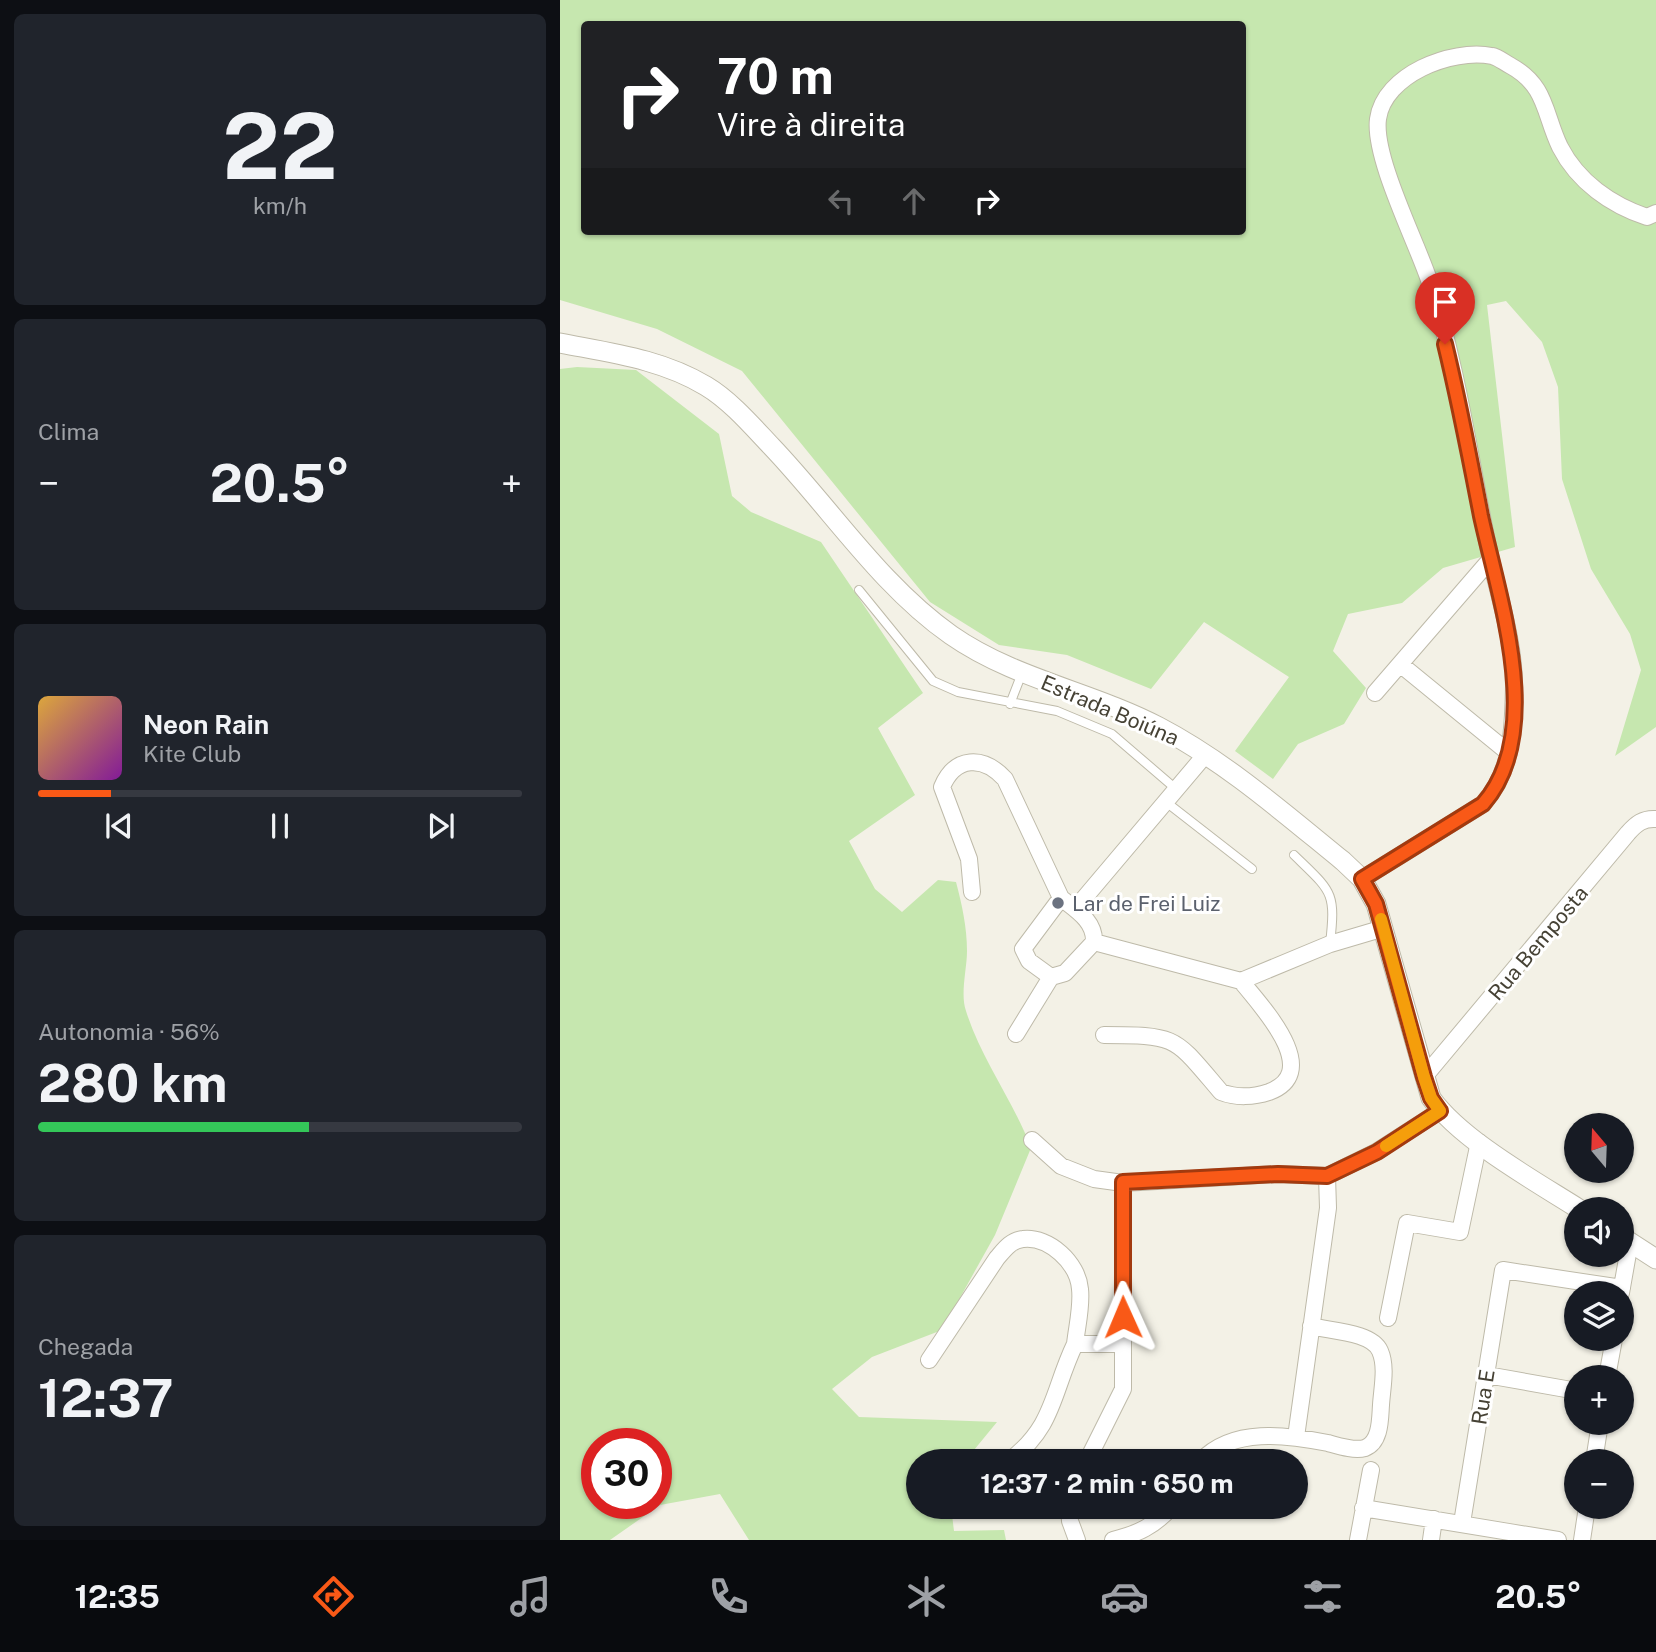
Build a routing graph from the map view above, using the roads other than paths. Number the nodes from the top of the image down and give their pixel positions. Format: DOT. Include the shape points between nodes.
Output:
graph roads {
  1 [pos="1656,213"];
  2 [pos="560,343"];
  3 [pos="1490,559"];
  4 [pos="859,590"];
  5 [pos="1400,664"];
  6 [pos="1022,673"];
  7 [pos="1375,693"];
  8 [pos="1010,704"];
  9 [pos="1509,753"];
  10 [pos="1206,754"];
  11 [pos="1171,796"];
  12 [pos="1656,819"];
  13 [pos="1294,855"];
  14 [pos="1252,869"];
  15 [pos="1362,879"];
  16 [pos="972,892"];
  17 [pos="1061,898"];
  18 [pos="1075,909"];
  19 [pos="1384,928"];
  20 [pos="1094,942"];
  21 [pos="1330,944"];
  22 [pos="1051,977"];
  23 [pos="1241,981"];
  24 [pos="1016,1034"];
  25 [pos="1104,1035"];
  26 [pos="1424,1077"];
  27 [pos="1440,1111"];
  28 [pos="1032,1140"];
  29 [pos="1479,1142"];
  30 [pos="1327,1176"];
  31 [pos="1123,1182"];
  32 [pos="1564,1199"];
  33 [pos="1634,1244"];
  34 [pos="1656,1259"];
  35 [pos="1565,1281"];
  36 [pos="1388,1318"];
  37 [pos="1311,1326"];
  38 [pos="1075,1344"];
  39 [pos="1123,1344"];
  40 [pos="929,1360"];
  41 [pos="1487,1375"];
  42 [pos="1564,1389"];
  43 [pos="1296,1437"];
  44 [pos="1022,1449"];
  45 [pos="1093,1449"];
  46 [pos="1213,1449"];
  47 [pos="1371,1470"];
  48 [pos="1363,1508"];
  49 [pos="1070,1519"];
  50 [pos="1160,1519"];
  51 [pos="1434,1519"];
  52 [pos="1585,1519"];
  53 [pos="1462,1523"];
  54 [pos="1507,1536"];
  55 [pos="1077,1540"];
  56 [pos="1113,1540"];
  57 [pos="1357,1540"];
  58 [pos="1431,1540"];
  59 [pos="1558,1540"];
  60 [pos="1582,1540"];
  1 -- 3 [label="street" via="1647,217 1625,209 1593,190 1561,148 1529,76 1492,56 1453,58 1425,66 1385,95 1378,121 1384,158 1430,282"];
  2 -- 6 [label="street, Estrada Boiúna" via="660,363 709,387 812,489 903,596 953,636"];
  3 -- 5 [label="street"];
  3 -- 9 [label="street" via="1505,617 1514,683"];
  4 -- 8 [label="lane" via="933,681"];
  5 -- 7 [label="street"];
  5 -- 9 [label="street"];
  6 -- 8 [label="lane"];
  6 -- 10 [label="street, Estrada Boiúna" via="1157,726"];
  8 -- 11 [label="lane" via="1057,711 1112,734"];
  9 -- 15 [label="street" via="1498,786 1483,804"];
  10 -- 11 [label="street"];
  10 -- 15 [label="street, Estrada Boiúna"];
  11 -- 14 [label="lane"];
  11 -- 18 [label="street"];
  12 -- 26 [label="street, Rua Bemposta" via="1638,823 1628,834"];
  13 -- 21 [label="lane" via="1332,896"];
  15 -- 19 [label="street, Estrada Boiúna"];
  16 -- 17 [label="street" via="969,859 942,787 948,773 960,764 978,762 996,769 1005,779"];
  17 -- 18 [label="street"];
  17 -- 22 [label="street" via="1023,949 1029,961"];
  18 -- 20 [label="street" via="1094,931"];
  19 -- 21 [label="street"];
  19 -- 26 [label="street, Estrada Boiúna"];
  20 -- 22 [label="street" via="1065,973"];
  20 -- 23 [label="street"];
  21 -- 23 [label="street"];
  22 -- 24 [label="street"];
  23 -- 25 [label="street" via="1288,1045 1292,1068 1278,1089 1257,1096 1228,1095 1188,1051 1168,1039"];
  26 -- 27 [label="street, Estrada Boiúna"];
  27 -- 29 [label="street, Estrada Boiúna"];
  27 -- 30 [label="street" via="1377,1152"];
  28 -- 31 [label="street" via="1046,1156 1071,1171 1094,1180"];
  29 -- 32 [label="street, Estrada Boiúna"];
  29 -- 36 [label="street" via="1461,1232 1407,1223"];
  30 -- 31 [label="street"];
  30 -- 37 [label="street" via="1328,1208"];
  31 -- 39 [label="street"];
  33 -- 34 [label="street"];
  35 -- 41 [label="street, Rua E" via="1503,1270"];
  37 -- 43 [label="street"];
  37 -- 43 [label="street" via="1368,1339 1379,1348 1384,1362 1379,1427 1365,1448"];
  38 -- 39 [label="street"];
  38 -- 40 [label="street" via="1080,1287 1073,1268 1064,1255 1041,1241 1023,1239 1010,1244 997,1258"];
  38 -- 44 [label="street" via="1050,1415"];
  39 -- 45 [label="street" via="1123,1389"];
  41 -- 42 [label="street"];
  41 -- 53 [label="street, Rua E"];
  43 -- 46 [label="street" via="1236,1439"];
  47 -- 48 [label="street"];
  48 -- 51 [label="street"];
  48 -- 57 [label="street"];
  49 -- 55 [label="street"];
  50 -- 56 [label="street" via="1135,1534"];
  51 -- 53 [label="street"];
  51 -- 58 [label="street"];
  52 -- 60 [label="street"];
  53 -- 54 [label="street"];
  54 -- 59 [label="street"];
}
